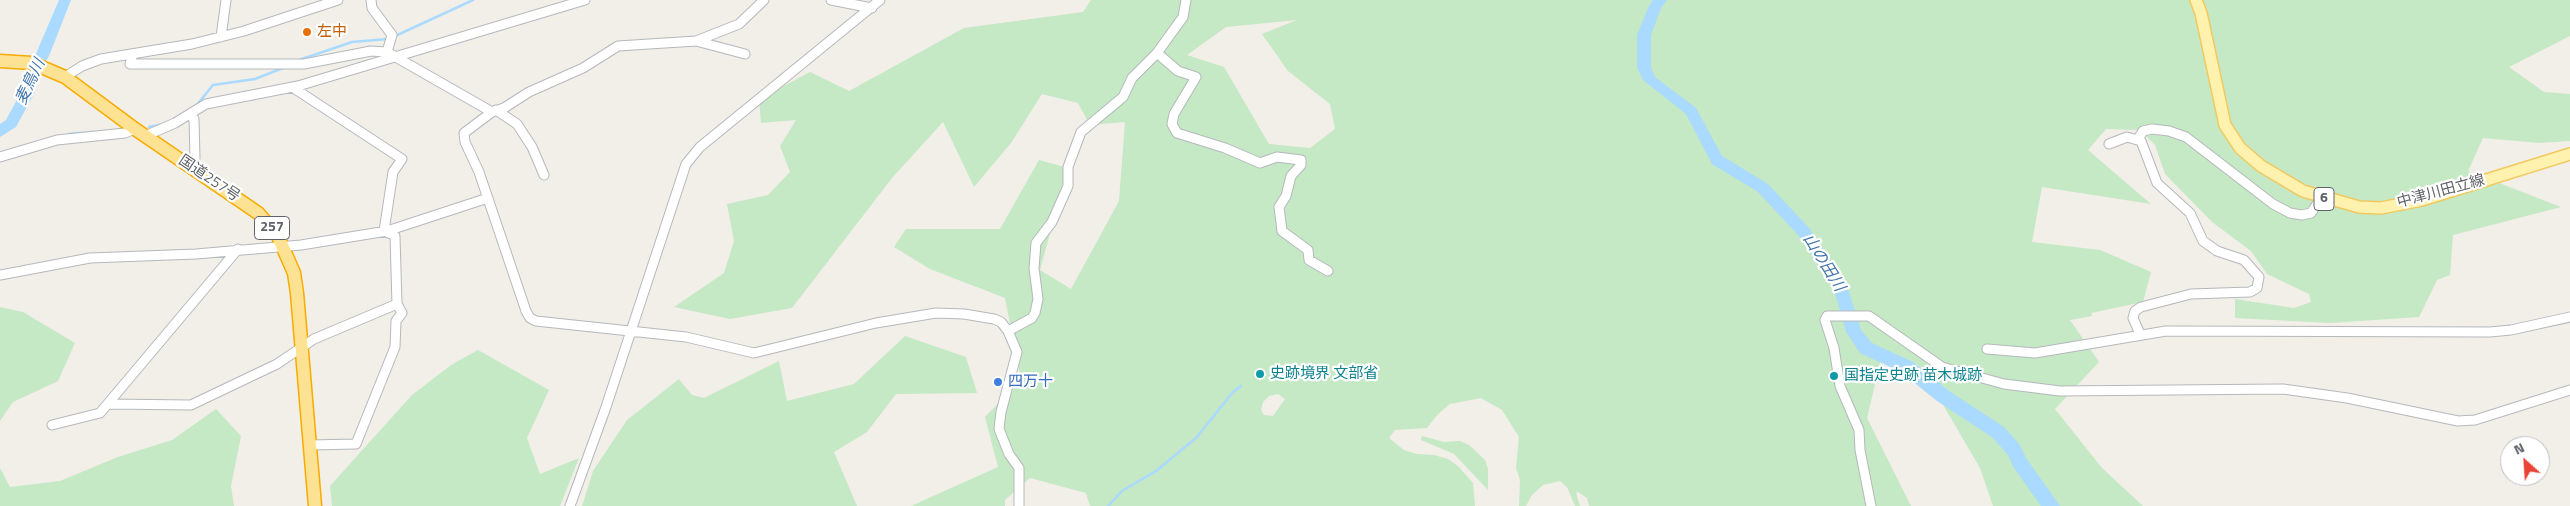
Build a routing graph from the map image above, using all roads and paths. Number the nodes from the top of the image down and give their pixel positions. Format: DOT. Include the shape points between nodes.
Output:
graph roads {
  1 [pos="226,0"];
  2 [pos="338,0"];
  3 [pos="371,0"];
  4 [pos="585,0"];
  5 [pos="764,0"];
  6 [pos="831,0"];
  7 [pos="880,0"];
  8 [pos="1186,0"];
  9 [pos="2196,0"];
  10 [pos="872,8"];
  11 [pos="221,37"];
  12 [pos="696,41"];
  13 [pos="1157,53"];
  14 [pos="133,54"];
  15 [pos="390,54"];
  16 [pos="745,54"];
  17 [pos="0,61"];
  18 [pos="65,77"];
  19 [pos="292,87"];
  20 [pos="494,111"];
  21 [pos="190,115"];
  22 [pos="140,133"];
  23 [pos="2138,139"];
  24 [pos="2109,144"];
  25 [pos="2570,154"];
  26 [pos="0,157"];
  27 [pos="187,164"];
  28 [pos="544,175"];
  29 [pos="488,198"];
  30 [pos="2321,198"];
  31 [pos="384,231"];
  32 [pos="283,245"];
  33 [pos="238,249"];
  34 [pos="1328,271"];
  35 [pos="0,275"];
  36 [pos="397,304"];
  37 [pos="2570,317"];
  38 [pos="632,330"];
  39 [pos="1008,330"];
  40 [pos="2140,334"];
  41 [pos="301,346"];
  42 [pos="1987,349"];
  43 [pos="2570,390"];
  44 [pos="109,404"];
  45 [pos="52,425"];
  46 [pos="310,445"];
  47 [pos="315,506"];
  48 [pos="570,506"];
  49 [pos="1019,506"];
  50 [pos="1871,506"];
  1 -- 11 [label="street"];
  2 -- 11 [label="street"];
  3 -- 15 [label="street" via="372,8 390,29"];
  4 -- 15 [label="street"];
  5 -- 12 [label="street" via="739,24"];
  6 -- 10 [label="street"];
  7 -- 10 [label="street"];
  8 -- 13 [label="street" via="1184,17"];
  9 -- 30 [label="main road, 中津川田立線 / 6" via="2225,125 2240,148 2261,166"];
  10 -- 38 [label="street" via="700,146 686,164 641,294"];
  11 -- 14 [label="street"];
  12 -- 16 [label="street"];
  12 -- 20 [label="street" via="618,46 582,68"];
  13 -- 34 [label="street" via="1178,71 1196,77 1174,114 1172,124 1177,133 1260,163 1277,157 1301,160 1278,207 1282,231 1308,250 1309,260"];
  13 -- 39 [label="street" via="1132,78 1118,104 1081,132 1068,167 1068,186 1052,222 1036,243 1034,268 1038,299 1035,313 1032,318"];
  14 -- 15 [label="street" via="130,64 307,64 371,51"];
  14 -- 18 [label="street" via="91,62"];
  15 -- 19 [label="street" via="385,62"];
  15 -- 20 [label="street"];
  17 -- 18 [label="highway, 国道257号 / 257" via="36,65"];
  18 -- 22 [label="highway, 国道257号 / 257"];
  19 -- 21 [label="street" via="206,104"];
  19 -- 31 [label="street" via="402,159 393,172"];
  20 -- 28 [label="street" via="517,124"];
  20 -- 29 [label="street" via="464,133"];
  21 -- 22 [label="street"];
  21 -- 27 [label="street" via="194,119 195,158"];
  22 -- 26 [label="street" via="57,140"];
  22 -- 27 [label="highway, 国道257号 / 257"];
  23 -- 24 [label="street" via="2127,137"];
  23 -- 30 [label="street" via="2143,131 2152,129 2186,137 2290,214 2311,213"];
  23 -- 40 [label="street" via="2157,183 2190,212 2203,241 2217,251 2244,260 2257,273 2259,281 2258,288 2245,294 2191,294 2141,307 2134,312 2133,318"];
  25 -- 30 [label="main road, 中津川田立線 / 6" via="2422,200 2381,208 2359,207"];
  27 -- 32 [label="highway, 国道257号 / 257" via="258,213"];
  29 -- 31 [label="street"];
  29 -- 38 [label="street" via="530,318"];
  31 -- 32 [label="street"];
  31 -- 36 [label="street" via="395,236"];
  32 -- 33 [label="street"];
  32 -- 41 [label="highway, 国道257号 / 257" via="294,273"];
  33 -- 35 [label="street" via="90,258"];
  33 -- 44 [label="street"];
  36 -- 41 [label="street"];
  36 -- 46 [label="street" via="402,313 396,321 395,347 356,444"];
  37 -- 40 [label="street" via="2490,332 2166,331"];
  38 -- 39 [label="street" via="686,337 754,353 876,323 936,313 984,316 1001,322"];
  38 -- 48 [label="street"];
  39 -- 49 [label="street" via="1017,352 1001,412 1000,436 1019,468"];
  40 -- 42 [label="street" via="2035,353"];
  41 -- 44 [label="street" via="277,364 190,404"];
  41 -- 46 [label="highway, 国道257号 / 257"];
  43 -- 50 [label="street" via="2475,420 2458,421 2347,398 2283,389 2060,391 2004,384 1942,367 1865,315 1827,316 1825,320 1834,348 1840,386 1859,430"];
  44 -- 45 [label="street" via="100,413"];
  46 -- 47 [label="highway, 国道257号 / 257"];
}
